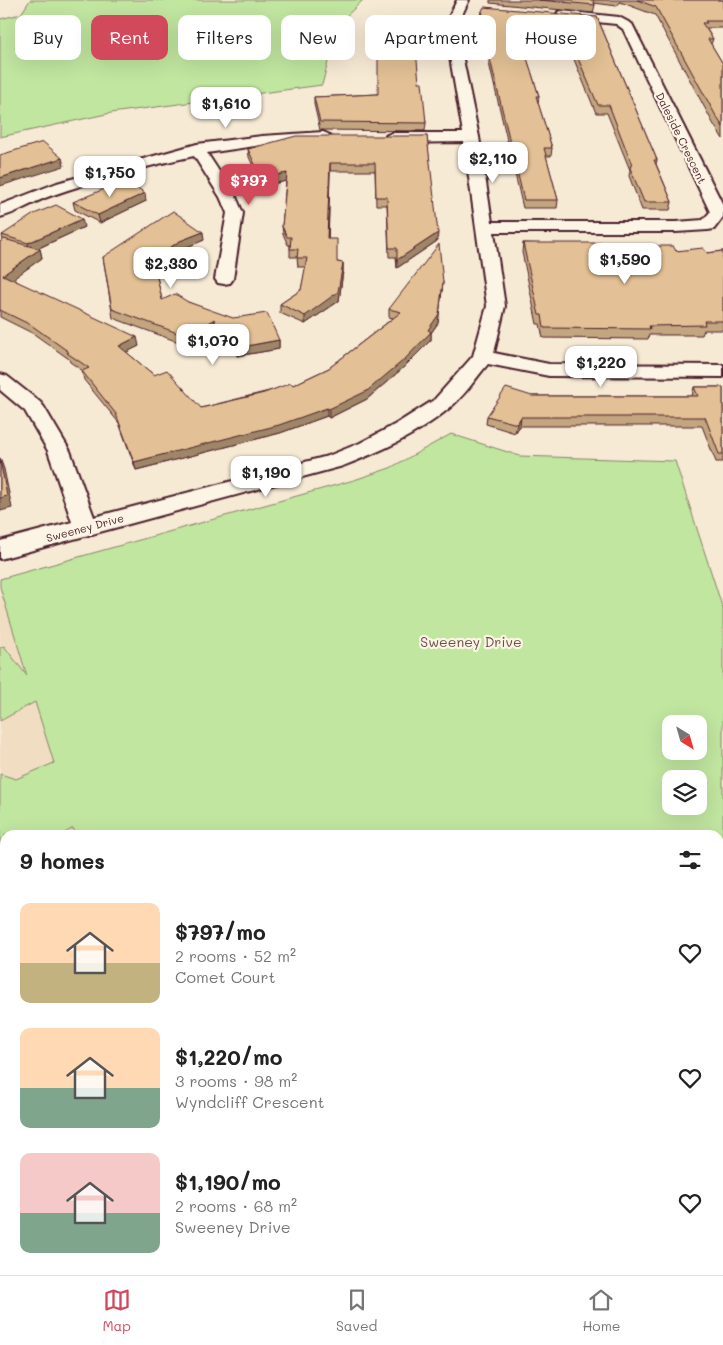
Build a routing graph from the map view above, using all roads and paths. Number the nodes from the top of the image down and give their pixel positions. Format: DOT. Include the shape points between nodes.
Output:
graph roads {
  1 [pos="465,4"];
  2 [pos="545,14"];
  3 [pos="337,137"];
  4 [pos="471,137"];
  5 [pos="376,138"];
  6 [pos="197,149"];
  7 [pos="0,212"];
  8 [pos="483,227"];
  9 [pos="224,279"];
  10 [pos="484,357"];
  11 [pos="723,371"];
  12 [pos="0,380"];
  13 [pos="86,528"];
  14 [pos="0,550"];
  1 -- 4 [label="street, Sweeney Drive" via="455,17 454,40"];
  2 -- 8 [label="street, Daleside Crescent" via="620,21 628,27 718,212 708,225"];
  3 -- 6 [label="street" via="255,140"];
  4 -- 5 [label="street"];
  4 -- 8 [label="street, Sweeney Drive"];
  6 -- 7 [label="street" via="19,201"];
  6 -- 9 [label="street" via="235,213"];
  8 -- 10 [label="street, Sweeney Drive" via="496,306"];
  10 -- 11 [label="street" via="548,370"];
  10 -- 13 [label="street, Sweeney Drive" via="441,405 368,448 335,461"];
  12 -- 13 [label="street" via="33,408 59,451"];
  13 -- 14 [label="street, Sweeney Drive"];
}
